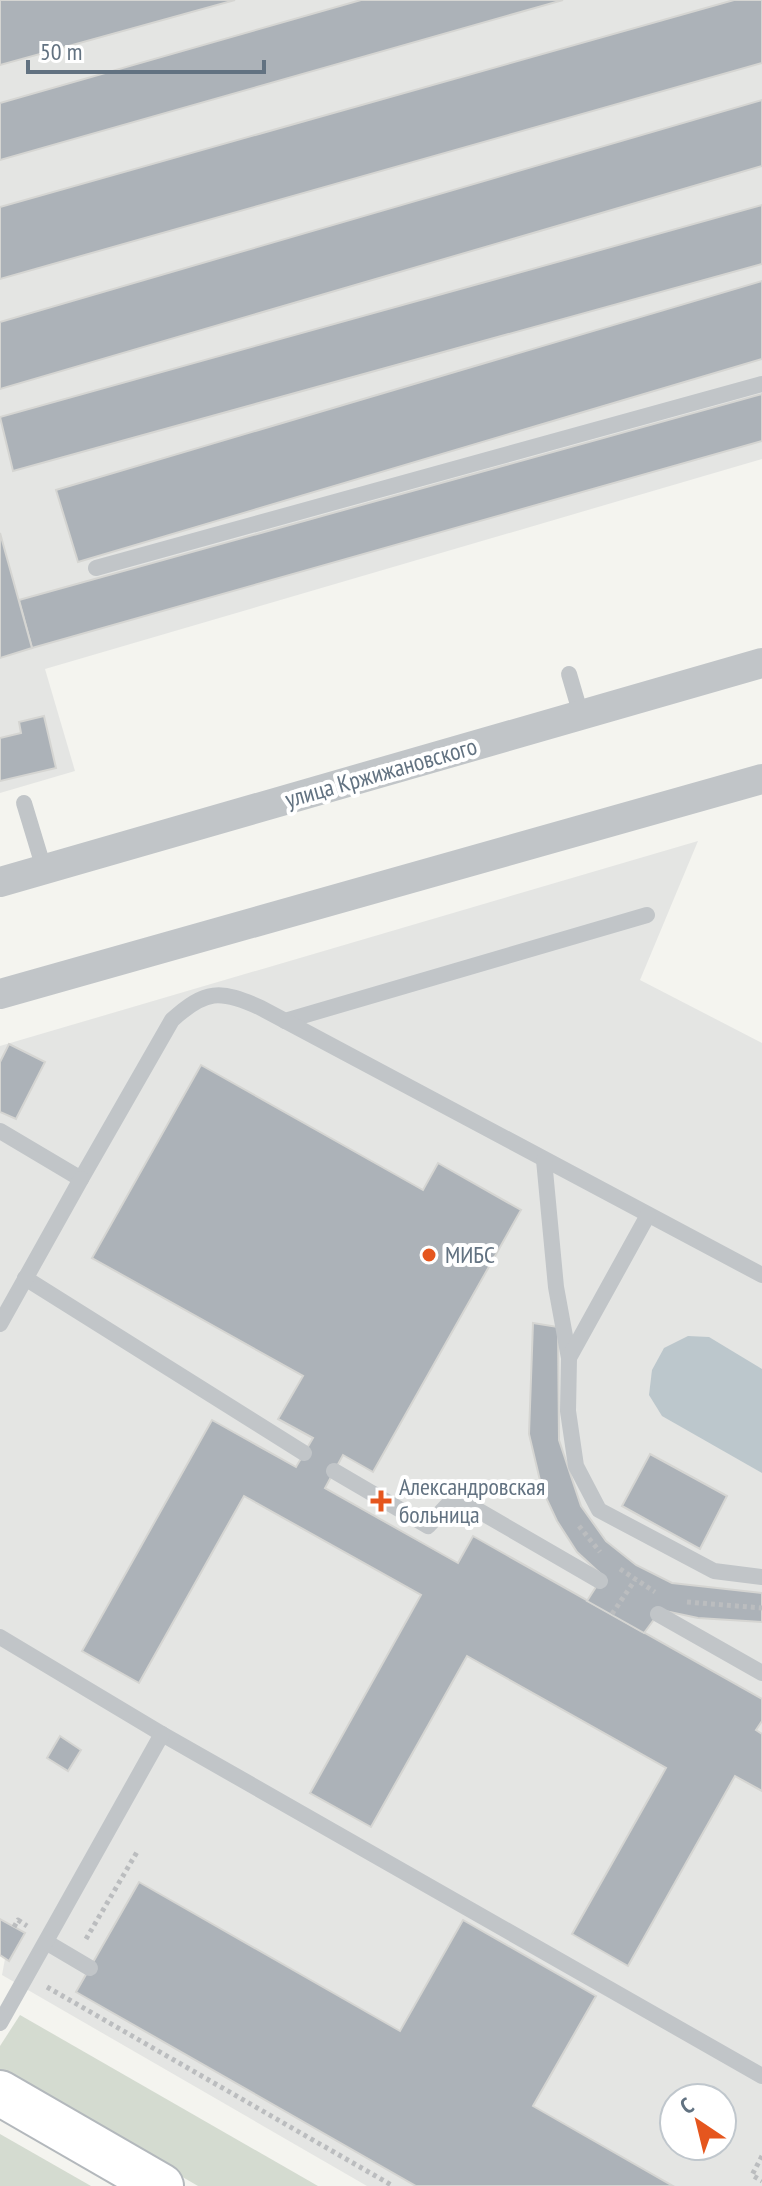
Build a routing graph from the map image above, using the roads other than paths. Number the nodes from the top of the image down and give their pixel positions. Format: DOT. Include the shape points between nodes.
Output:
graph roads {
  1 [pos="762,384"];
  2 [pos="96,568"];
  3 [pos="762,663"];
  4 [pos="569,674"];
  5 [pos="581,715"];
  6 [pos="762,779"];
  7 [pos="24,803"];
  8 [pos="44,869"];
  9 [pos="0,882"];
  10 [pos="647,915"];
  11 [pos="0,994"];
  12 [pos="285,1021"];
  13 [pos="0,1131"];
  14 [pos="544,1160"];
  15 [pos="81,1179"];
  16 [pos="644,1222"];
  17 [pos="762,1275"];
  18 [pos="25,1278"];
  19 [pos="0,1324"];
  20 [pos="569,1358"];
  21 [pos="304,1453"];
  22 [pos="334,1471"];
  23 [pos="762,1577"];
  24 [pos="600,1581"];
  25 [pos="658,1614"];
  26 [pos="0,1637"];
  27 [pos="762,1673"];
  28 [pos="162,1734"];
  29 [pos="43,1947"];
  30 [pos="87,1972"];
  31 [pos="0,2023"];
  32 [pos="762,2076"];
  33 [pos="0,2093"];
  34 [pos="161,2186"];
  1 -- 2 [label="lane"];
  3 -- 5 [label="street, улица Кржижановского"];
  4 -- 5 [label="lane"];
  5 -- 8 [label="street, улица Кржижановского"];
  6 -- 11 [label="street"];
  7 -- 8 [label="lane"];
  8 -- 9 [label="street, улица Кржижановского"];
  10 -- 12 [label="lane"];
  12 -- 14 [label="lane"];
  12 -- 15 [label="lane" via="242,999 216,993 191,1003 172,1020"];
  13 -- 15 [label="lane"];
  14 -- 16 [label="lane"];
  14 -- 20 [label="lane" via="556,1287"];
  15 -- 18 [label="lane"];
  16 -- 17 [label="lane"];
  16 -- 20 [label="lane"];
  18 -- 19 [label="lane"];
  18 -- 21 [label="lane"];
  20 -- 23 [label="lane" via="568,1411 576,1466 599,1510 714,1571"];
  22 -- 24 [label="lane" via="428,1526 455,1497"];
  25 -- 27 [label="lane"];
  26 -- 28 [label="lane"];
  28 -- 29 [label="lane"];
  28 -- 32 [label="lane"];
  29 -- 30 [label="lane"];
  29 -- 31 [label="lane"];
  33 -- 34 [label="main road"];
}
